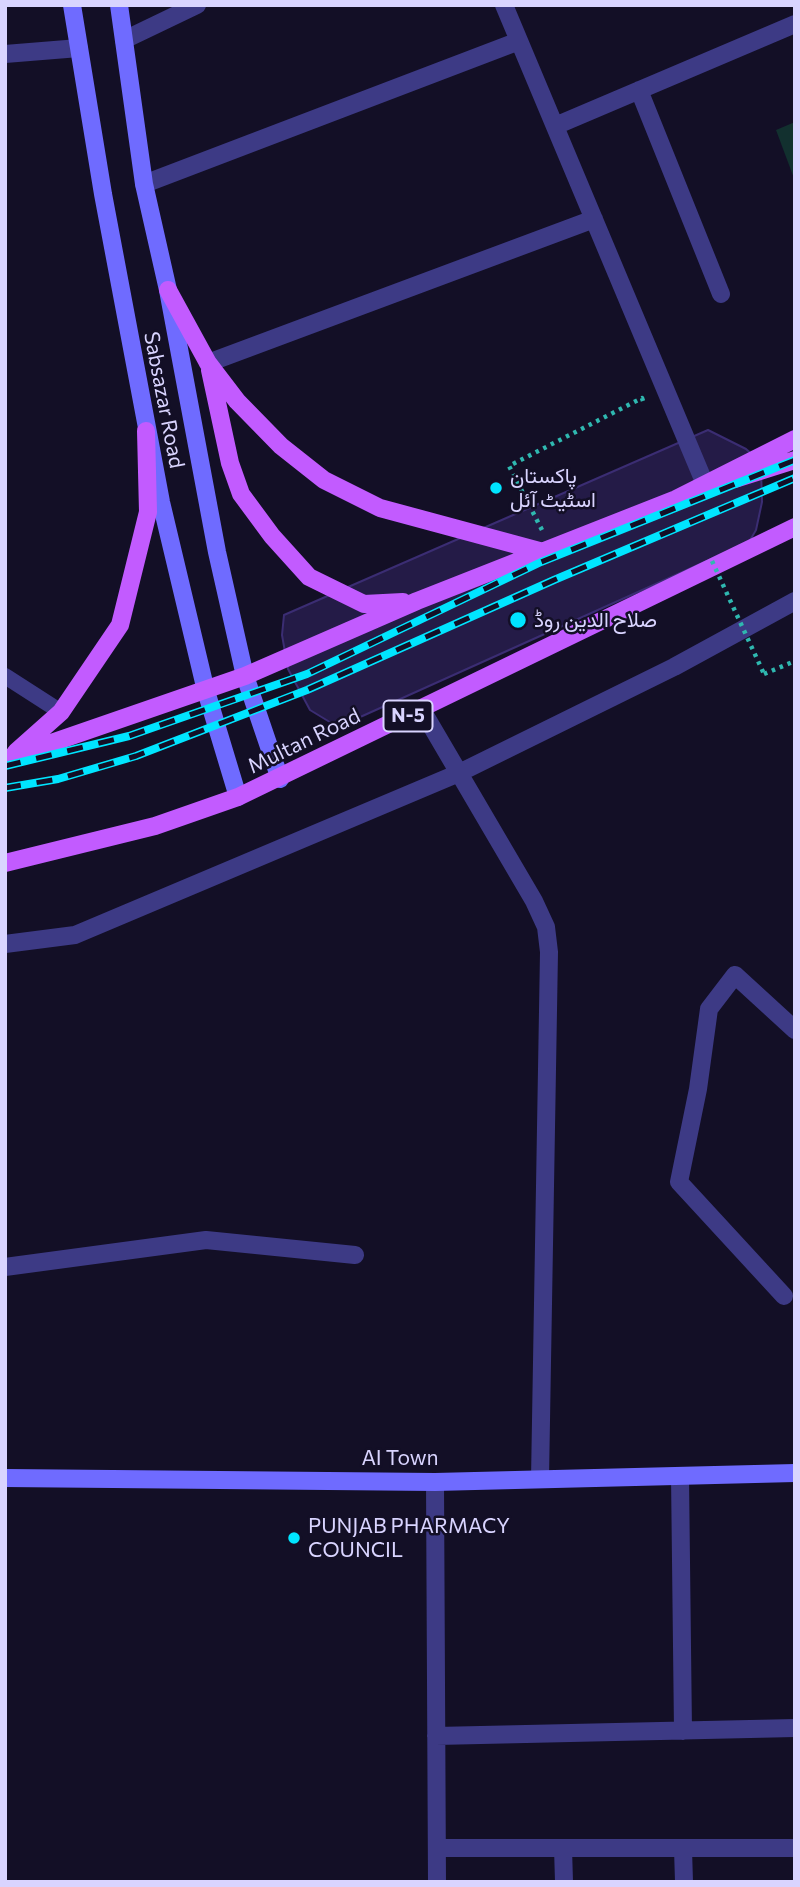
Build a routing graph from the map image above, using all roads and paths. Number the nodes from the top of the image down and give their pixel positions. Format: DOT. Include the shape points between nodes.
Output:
graph roads {
  1 [pos="72,5"];
  2 [pos="118,5"];
  3 [pos="197,5"];
  4 [pos="504,5"];
  5 [pos="795,24"];
  6 [pos="124,40"];
  7 [pos="519,41"];
  8 [pos="79,48"];
  9 [pos="5,54"];
  10 [pos="639,90"];
  11 [pos="555,126"];
  12 [pos="144,184"];
  13 [pos="594,219"];
  14 [pos="168,290"];
  15 [pos="721,294"];
  16 [pos="208,363"];
  17 [pos="642,398"];
  18 [pos="146,431"];
  19 [pos="795,439"];
  20 [pos="795,460"];
  21 [pos="705,484"];
  22 [pos="676,499"];
  23 [pos="795,527"];
  24 [pos="759,543"];
  25 [pos="795,544"];
  26 [pos="547,550"];
  27 [pos="712,562"];
  28 [pos="417,601"];
  29 [pos="795,601"];
  30 [pos="795,661"];
  31 [pos="5,676"];
  32 [pos="245,676"];
  33 [pos="206,691"];
  34 [pos="422,710"];
  35 [pos="61,712"];
  36 [pos="7,759"];
  37 [pos="458,773"];
  38 [pos="280,779"];
  39 [pos="238,797"];
  40 [pos="5,863"];
  41 [pos="5,944"];
  42 [pos="795,1030"];
  43 [pos="355,1255"];
  44 [pos="5,1267"];
  45 [pos="784,1296"];
  46 [pos="795,1473"];
  47 [pos="680,1476"];
  48 [pos="5,1478"];
  49 [pos="540,1479"];
  50 [pos="435,1482"];
  51 [pos="795,1728"];
  52 [pos="683,1731"];
  53 [pos="436,1736"];
  54 [pos="437,1848"];
  55 [pos="564,1848"];
  56 [pos="795,1848"];
  57 [pos="683,1849"];
  58 [pos="437,1882"];
  59 [pos="564,1882"];
  60 [pos="684,1882"];
  1 -- 8 [label="main road, Sabsazar Road"];
  2 -- 6 [label="main road, Sabsazar Road"];
  3 -- 6 [label="street"];
  4 -- 7 [label="street"];
  5 -- 10 [label="street"];
  6 -- 12 [label="main road, Sabsazar Road"];
  7 -- 11 [label="street"];
  7 -- 12 [label="street"];
  8 -- 9 [label="street"];
  8 -- 18 [label="main road, Sabsazar Road"];
  10 -- 11 [label="street"];
  10 -- 15 [label="street"];
  11 -- 13 [label="street"];
  12 -- 14 [label="main road, Sabsazar Road"];
  13 -- 16 [label="street"];
  13 -- 21 [label="street"];
  14 -- 16 [label="main road"];
  14 -- 32 [label="main road, Sabsazar Road"];
  16 -- 26 [label="main road" via="281,446 324,480 380,508"];
  16 -- 28 [label="main road" via="241,494 272,536 309,577 364,604"];
  17 -- 26 [label="path" via="509,466"];
  18 -- 33 [label="main road, Sabsazar Road"];
  18 -- 35 [label="main road" via="148,512 120,625"];
  19 -- 21 [label="main road"];
  20 -- 22 [label="main road"];
  21 -- 22 [label="main road"];
  22 -- 26 [label="main road"];
  23 -- 24 [label="main road, Multan Road / N-5"];
  24 -- 25 [label="main road"];
  24 -- 34 [label="main road, Multan Road / N-5"];
  26 -- 28 [label="main road"];
  27 -- 30 [label="path, bridge" via="764,674"];
  28 -- 32 [label="main road"];
  29 -- 37 [label="street" via="674,667"];
  31 -- 35 [label="lane"];
  32 -- 33 [label="main road"];
  32 -- 38 [label="main road, Sabsazar Road"];
  33 -- 36 [label="main road"];
  33 -- 39 [label="main road, Sabsazar Road"];
  34 -- 37 [label="street"];
  34 -- 38 [label="main road, Multan Road / N-5"];
  35 -- 36 [label="main road"];
  37 -- 41 [label="street" via="75,935"];
  37 -- 49 [label="street" via="534,901 546,927 550,952"];
  38 -- 39 [label="main road, Multan Road / N-5"];
  39 -- 40 [label="main road, Multan Road / N-5" via="155,826"];
  42 -- 45 [label="street" via="735,975 709,1009 679,1182"];
  43 -- 44 [label="street" via="206,1240"];
  46 -- 47 [label="main road, AI Town"];
  47 -- 49 [label="main road, AI Town"];
  47 -- 52 [label="street"];
  48 -- 50 [label="main road, AI Town"];
  49 -- 50 [label="main road, AI Town"];
  50 -- 53 [label="street"];
  51 -- 52 [label="street"];
  52 -- 53 [label="street"];
  53 -- 54 [label="street"];
  54 -- 55 [label="street"];
  54 -- 58 [label="street"];
  55 -- 57 [label="street"];
  55 -- 59 [label="street"];
  56 -- 57 [label="street"];
  57 -- 60 [label="street"];
}
